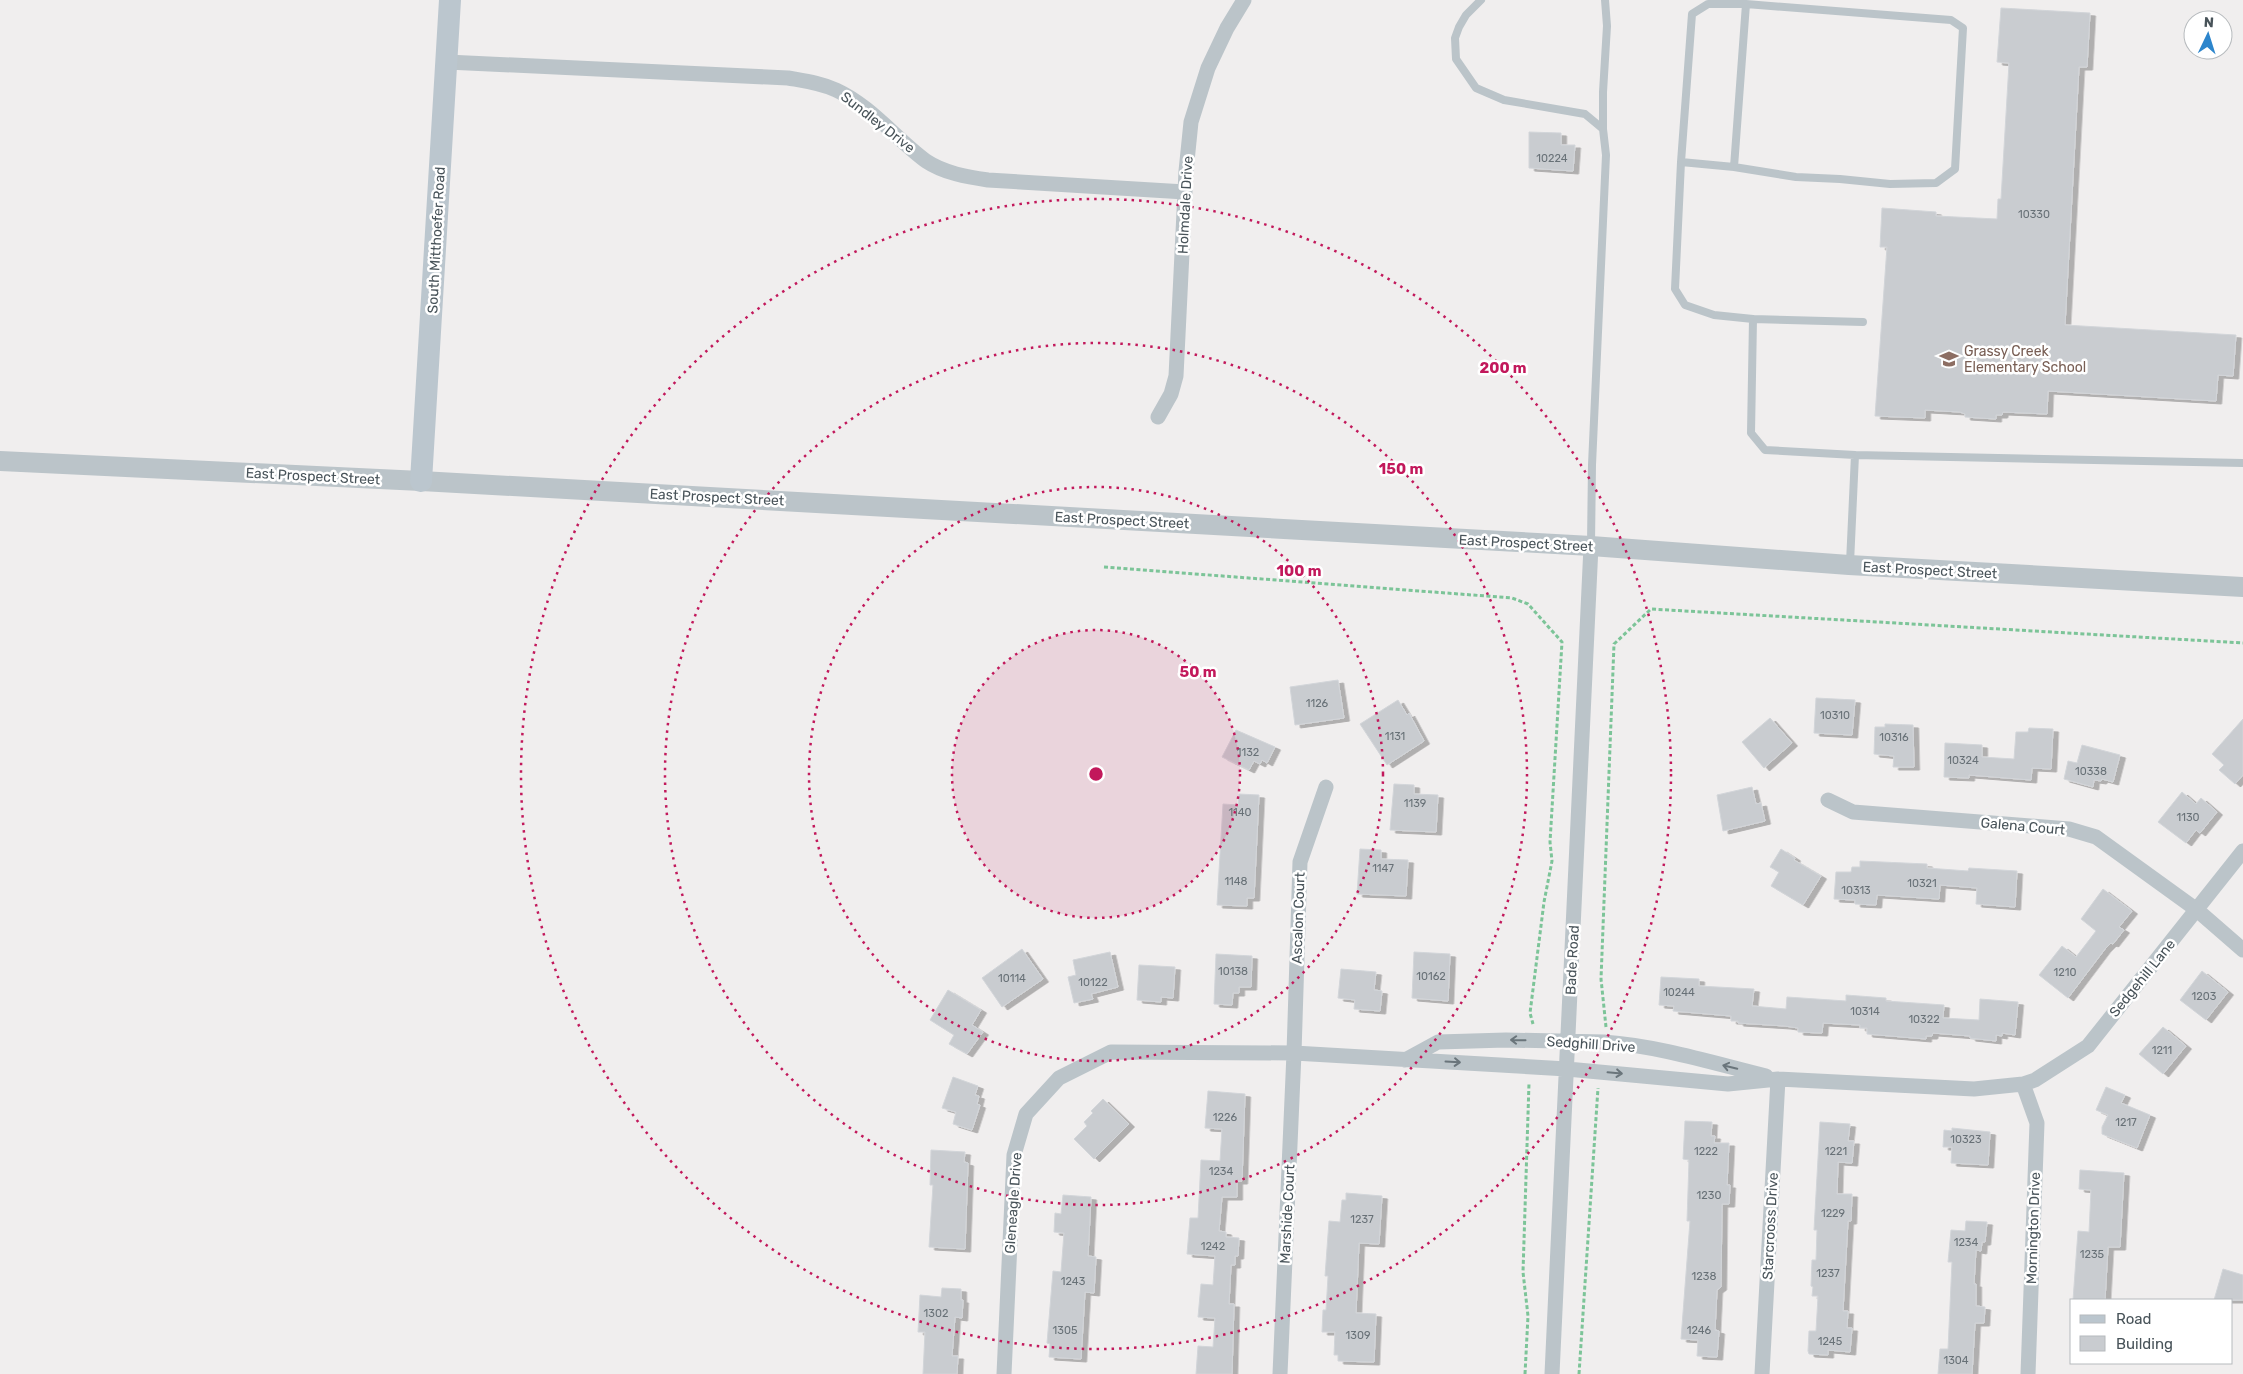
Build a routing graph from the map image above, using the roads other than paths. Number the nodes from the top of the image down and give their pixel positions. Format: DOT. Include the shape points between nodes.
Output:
graph roads {
  1 [pos="450,0"];
  2 [pos="1244,0"];
  3 [pos="1481,0"];
  4 [pos="1605,0"];
  5 [pos="1746,4"];
  6 [pos="447,62"];
  7 [pos="1603,129"];
  8 [pos="1681,162"];
  9 [pos="1734,167"];
  10 [pos="1185,192"];
  11 [pos="1753,319"];
  12 [pos="1863,322"];
  13 [pos="1158,417"];
  14 [pos="1855,455"];
  15 [pos="0,462"];
  16 [pos="2243,463"];
  17 [pos="421,481"];
  18 [pos="1590,546"];
  19 [pos="1850,565"];
  20 [pos="2243,587"];
  21 [pos="1326,787"];
  22 [pos="1828,800"];
  23 [pos="2243,850"];
  24 [pos="2196,910"];
  25 [pos="2243,950"];
  26 [pos="1568,1041"];
  27 [pos="1294,1053"];
  28 [pos="1405,1060"];
  29 [pos="1567,1069"];
  30 [pos="1778,1079"];
  31 [pos="2023,1084"];
  32 [pos="1004,1374"];
  33 [pos="1280,1374"];
  34 [pos="1552,1374"];
  35 [pos="1762,1374"];
  36 [pos="2028,1374"];
  1 -- 6 [label="main road, South Mitthoefer Road"];
  2 -- 10 [label="street, Holmdale Drive" via="1202,82 1191,122"];
  3 -- 7 [label="lane" via="1466,15 1455,38 1456,59 1476,88 1504,100 1585,114"];
  4 -- 7 [label="lane" via="1607,34 1602,92"];
  5 -- 8 [label="lane" via="1708,4 1692,14"];
  5 -- 9 [label="lane"];
  5 -- 9 [label="lane" via="1951,20 1963,28 1955,169 1936,183 1890,184 1796,177"];
  6 -- 10 [label="street, Sundley Drive" via="788,78 818,83 857,103 927,162 965,177"];
  6 -- 17 [label="main road, South Mitthoefer Road"];
  7 -- 18 [label="lane" via="1606,155"];
  8 -- 9 [label="lane"];
  8 -- 11 [label="lane" via="1675,289 1685,305 1714,315"];
  10 -- 13 [label="street, Holmdale Drive" via="1176,376 1171,394"];
  11 -- 12 [label="lane"];
  11 -- 14 [label="lane" via="1751,433 1765,450"];
  14 -- 16 [label="lane"];
  14 -- 19 [label="lane"];
  15 -- 17 [label="street, East Prospect Street"];
  17 -- 18 [label="street, East Prospect Street"];
  18 -- 19 [label="street, East Prospect Street"];
  18 -- 26 [label="street, Bade Road"];
  19 -- 20 [label="street, East Prospect Street"];
  21 -- 27 [label="street, Ascalon Court" via="1300,862"];
  22 -- 24 [label="street, Galena Court" via="1854,812 2069,829 2096,837"];
  23 -- 24 [label="street, Sedgehill Lane"];
  24 -- 25 [label="street, Galena Court"];
  24 -- 31 [label="street, Sedgehill Lane" via="2088,1046"];
  26 -- 28 [label="street, Sedghill Drive, one-way" via="1438,1042"];
  26 -- 29 [label="street, Bade Road"];
  30 -- 26 [label="street, Sedghill Drive, one-way" via="1620,1043"];
  27 -- 28 [label="street, Sedghill Drive"];
  27 -- 32 [label="street, Gleneagle Drive" via="1111,1052 1059,1078 1026,1114 1014,1155"];
  27 -- 33 [label="street, Marshide Court"];
  28 -- 29 [label="street, Sedghill Drive, one-way"];
  29 -- 30 [label="street, Sedghill Drive, one-way" via="1728,1084"];
  29 -- 34 [label="street, Bade Road"];
  30 -- 31 [label="street, Sedghill Drive" via="1974,1089"];
  30 -- 35 [label="street, Starcrooss Drive"];
  31 -- 36 [label="street, Mornington Drive" via="2037,1123"];
}
